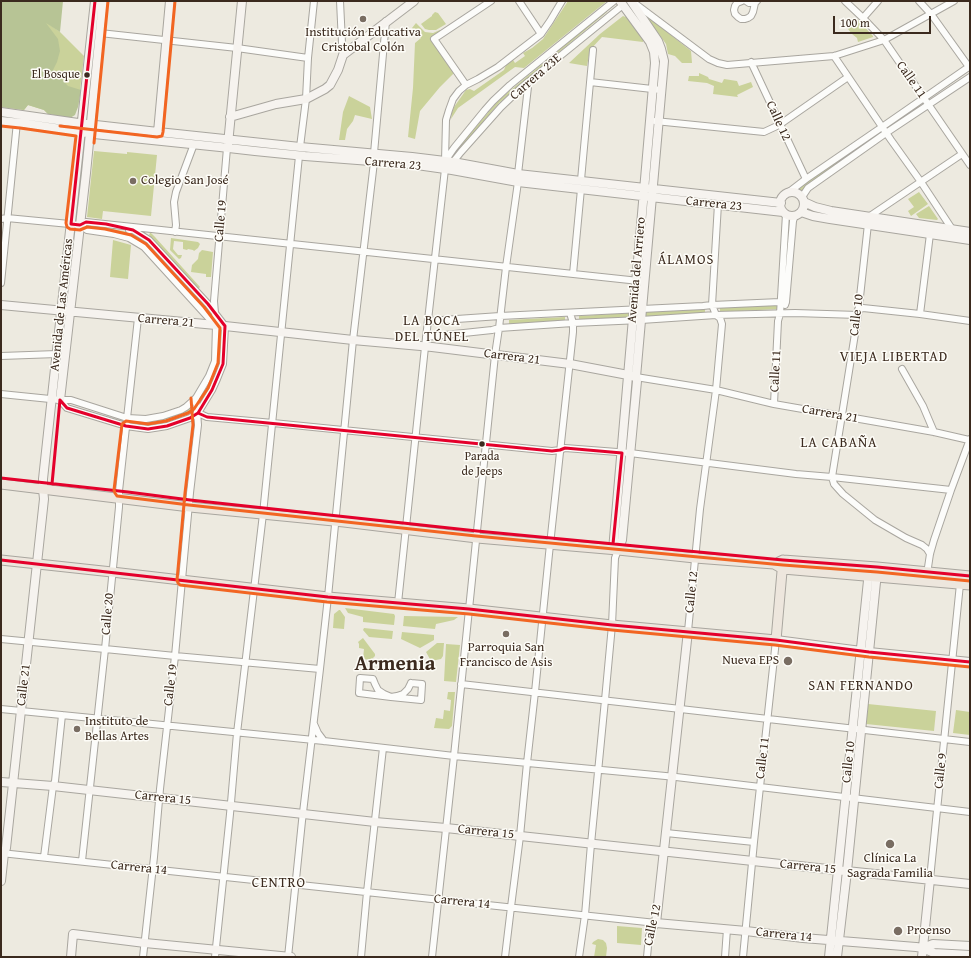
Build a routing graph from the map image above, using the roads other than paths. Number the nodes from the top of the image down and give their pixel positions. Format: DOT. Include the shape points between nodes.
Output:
graph roads {
  1 [pos="95,1"];
  2 [pos="103,1"];
  3 [pos="170,1"];
  4 [pos="242,1"];
  5 [pos="314,1"];
  6 [pos="340,1"];
  7 [pos="414,1"];
  8 [pos="491,1"];
  9 [pos="519,1"];
  10 [pos="562,1"];
  11 [pos="614,1"];
  12 [pos="631,1"];
  13 [pos="742,1"];
  14 [pos="845,1"];
  15 [pos="878,1"];
  16 [pos="919,1"];
  17 [pos="954,1"];
  18 [pos="624,2"];
  19 [pos="752,3"];
  20 [pos="931,14"];
  21 [pos="863,18"];
  22 [pos="386,21"];
  23 [pos="100,33"];
  24 [pos="541,34"];
  25 [pos="166,40"];
  26 [pos="884,40"];
  27 [pos="237,48"];
  28 [pos="593,50"];
  29 [pos="343,55"];
  30 [pos="834,56"];
  31 [pos="308,58"];
  32 [pos="664,61"];
  33 [pos="751,62"];
  34 [pos="655,63"];
  35 [pos="970,67"];
  36 [pos="848,77"];
  37 [pos="970,77"];
  38 [pos="590,82"];
  39 [pos="527,83"];
  40 [pos="466,85"];
  41 [pos="657,89"];
  42 [pos="924,98"];
  43 [pos="306,99"];
  44 [pos="929,105"];
  45 [pos="1,112"];
  46 [pos="230,117"];
  47 [pos="650,120"];
  48 [pos="1,121"];
  49 [pos="659,121"];
  50 [pos="17,122"];
  51 [pos="779,125"];
  52 [pos="882,126"];
  53 [pos="82,128"];
  54 [pos="90,129"];
  55 [pos="158,132"];
  56 [pos="886,133"];
  57 [pos="194,144"];
  58 [pos="228,144"];
  59 [pos="300,152"];
  60 [pos="962,154"];
  61 [pos="374,158"];
  62 [pos="454,162"];
  63 [pos="445,165"];
  64 [pos="970,165"];
  65 [pos="518,178"];
  66 [pos="806,179"];
  67 [pos="921,182"];
  68 [pos="581,184"];
  69 [pos="644,187"];
  70 [pos="653,188"];
  71 [pos="789,192"];
  72 [pos="643,196"];
  73 [pos="652,197"];
  74 [pos="803,199"];
  75 [pos="780,202"];
  76 [pos="718,204"];
  77 [pos="785,213"];
  78 [pos="798,214"];
  79 [pos="4,219"];
  80 [pos="869,220"];
  81 [pos="71,224"];
  82 [pos="106,224"];
  83 [pos="80,225"];
  84 [pos="141,228"];
  85 [pos="952,229"];
  86 [pos="175,232"];
  87 [pos="970,232"];
  88 [pos="930,234"];
  89 [pos="219,236"];
  90 [pos="150,240"];
  91 [pos="970,240"];
  92 [pos="290,244"];
  93 [pos="364,252"];
  94 [pos="435,260"];
  95 [pos="2,263"];
  96 [pos="506,267"];
  97 [pos="573,274"];
  98 [pos="636,281"];
  99 [pos="645,282"];
  100 [pos="1,283"];
  101 [pos="783,302"];
  102 [pos="1,305"];
  103 [pos="712,305"];
  104 [pos="638,309"];
  105 [pos="62,311"];
  106 [pos="71,312"];
  107 [pos="215,312"];
  108 [pos="858,312"];
  109 [pos="570,313"];
  110 [pos="716,314"];
  111 [pos="780,314"];
  112 [pos="920,314"];
  113 [pos="500,316"];
  114 [pos="138,318"];
  115 [pos="428,320"];
  116 [pos="641,320"];
  117 [pos="632,321"];
  118 [pos="970,321"];
  119 [pos="572,323"];
  120 [pos="216,325"];
  121 [pos="225,326"];
  122 [pos="499,328"];
  123 [pos="282,332"];
  124 [pos="426,337"];
  125 [pos="353,340"];
  126 [pos="425,347"];
  127 [pos="57,354"];
  128 [pos="495,355"];
  129 [pos="1,356"];
  130 [pos="570,364"];
  131 [pos="902,369"];
  132 [pos="632,376"];
  133 [pos="716,390"];
  134 [pos="1,394"];
  135 [pos="196,398"];
  136 [pos="52,399"];
  137 [pos="60,400"];
  138 [pos="774,404"];
  139 [pos="198,413"];
  140 [pos="842,416"];
  141 [pos="127,418"];
  142 [pos="273,423"];
  143 [pos="126,426"];
  144 [pos="345,430"];
  145 [pos="934,432"];
  146 [pos="415,438"];
  147 [pos="970,440"];
  148 [pos="486,444"];
  149 [pos="560,450"];
  150 [pos="626,453"];
  151 [pos="706,463"];
  152 [pos="832,477"];
  153 [pos="1,484"];
  154 [pos="43,489"];
  155 [pos="951,490"];
  156 [pos="119,498"];
  157 [pos="190,506"];
  158 [pos="263,514"];
  159 [pos="335,522"];
  160 [pos="406,530"];
  161 [pos="476,538"];
  162 [pos="550,544"];
  163 [pos="616,550"];
  164 [pos="930,554"];
  165 [pos="695,558"];
  166 [pos="1,560"];
  167 [pos="37,564"];
  168 [pos="783,564"];
  169 [pos="873,567"];
  170 [pos="112,572"];
  171 [pos="927,572"];
  172 [pos="970,576"];
  173 [pos="872,577"];
  174 [pos="182,580"];
  175 [pos="926,581"];
  176 [pos="960,584"];
  177 [pos="970,585"];
  178 [pos="254,588"];
  179 [pos="328,597"];
  180 [pos="398,603"];
  181 [pos="469,609"];
  182 [pos="542,617"];
  183 [pos="612,625"];
  184 [pos="688,632"];
  185 [pos="1,639"];
  186 [pos="776,640"];
  187 [pos="29,641"];
  188 [pos="105,649"];
  189 [pos="865,651"];
  190 [pos="175,656"];
  191 [pos="952,660"];
  192 [pos="970,662"];
  193 [pos="246,663"];
  194 [pos="320,669"];
  195 [pos="461,684"];
  196 [pos="535,692"];
  197 [pos="391,696"];
  198 [pos="605,700"];
  199 [pos="679,708"];
  200 [pos="1,709"];
  201 [pos="21,711"];
  202 [pos="62,715"];
  203 [pos="98,719"];
  204 [pos="768,719"];
  205 [pos="314,720"];
  206 [pos="166,726"];
  207 [pos="857,729"];
  208 [pos="237,732"];
  209 [pos="944,739"];
  210 [pos="311,740"];
  211 [pos="324,742"];
  212 [pos="455,742"];
  213 [pos="970,742"];
  214 [pos="384,748"];
  215 [pos="446,755"];
  216 [pos="454,756"];
  217 [pos="527,764"];
  218 [pos="598,770"];
  219 [pos="672,777"];
  220 [pos="1,782"];
  221 [pos="13,783"];
  222 [pos="53,786"];
  223 [pos="760,787"];
  224 [pos="90,790"];
  225 [pos="159,798"];
  226 [pos="850,798"];
  227 [pos="231,806"];
  228 [pos="937,808"];
  229 [pos="970,812"];
  230 [pos="302,813"];
  231 [pos="375,822"];
  232 [pos="446,828"];
  233 [pos="666,833"];
  234 [pos="520,836"];
  235 [pos="754,842"];
  236 [pos="591,844"];
  237 [pos="664,852"];
  238 [pos="2,853"];
  239 [pos="44,857"];
  240 [pos="82,861"];
  241 [pos="752,861"];
  242 [pos="153,869"];
  243 [pos="843,871"];
  244 [pos="223,876"];
  245 [pos="930,879"];
  246 [pos="1,881"];
  247 [pos="295,884"];
  248 [pos="970,884"];
  249 [pos="367,892"];
  250 [pos="439,899"];
  251 [pos="511,907"];
  252 [pos="585,915"];
  253 [pos="656,922"];
  254 [pos="728,929"];
  255 [pos="746,931"];
  256 [pos="834,941"];
  257 [pos="145,943"];
  258 [pos="970,946"];
  259 [pos="923,948"];
  260 [pos="216,953"];
  261 [pos="970,955"];
  262 [pos="71,957"];
  263 [pos="143,957"];
  264 [pos="288,957"];
  265 [pos="291,957"];
  266 [pos="361,957"];
  267 [pos="432,957"];
  268 [pos="506,957"];
  269 [pos="579,957"];
  270 [pos="647,957"];
  271 [pos="725,957"];
  272 [pos="743,957"];
  273 [pos="829,957"];
  274 [pos="837,957"];
  275 [pos="922,957"];
  1 -- 53 [label="street, Avenida de Las Américas"];
  2 -- 23 [label="street, Avenida de Las Américas"];
  3 -- 25 [label="street"];
  4 -- 27 [label="street, Calle 19"];
  5 -- 31 [label="street"];
  6 -- 29 [label="street"];
  7 -- 22 [label="street"];
  8 -- 40 [label="street" via="434,39"];
  9 -- 24 [label="street"];
  10 -- 24 [label="street"];
  11 -- 63 [label="street, Carrera 23E" via="510,85 485,110 454,148"];
  12 -- 32 [label="street, Avenida del Arriero" via="658,41"];
  12 -- 33 [label="street" via="709,59 727,65"];
  13 -- 19 [label="street" via="737,3 734,10 741,19 751,16"];
  14 -- 21 [label="street, Calle 11"];
  15 -- 21 [label="street"];
  16 -- 20 [label="street"];
  17 -- 20 [label="street"];
  18 -- 34 [label="street, Avenida del Arriero" via="650,42"];
  18 -- 39 [label="street, Carrera 23E"];
  20 -- 26 [label="street"];
  20 -- 35 [label="street"];
  21 -- 26 [label="street, Calle 11"];
  22 -- 29 [label="street"];
  22 -- 61 [label="street"];
  23 -- 25 [label="street"];
  23 -- 54 [label="street, Avenida de Las Américas"];
  24 -- 40 [label="street" via="498,67"];
  25 -- 27 [label="street"];
  25 -- 55 [label="street"];
  26 -- 30 [label="street"];
  26 -- 42 [label="street, Calle 11"];
  27 -- 31 [label="street"];
  27 -- 46 [label="street, Calle 19"];
  28 -- 38 [label="street"];
  29 -- 43 [label="street" via="330,85"];
  30 -- 33 [label="street"];
  30 -- 36 [label="street"];
  31 -- 43 [label="street"];
  32 -- 34 [label="street"];
  32 -- 41 [label="street, Avenida del Arriero"];
  33 -- 51 [label="street, Calle 12"];
  34 -- 41 [label="street, Avenida del Arriero"];
  35 -- 42 [label="street"];
  36 -- 51 [label="street"];
  36 -- 52 [label="street"];
  37 -- 44 [label="street"];
  38 -- 41 [label="street"];
  38 -- 68 [label="street"];
  39 -- 62 [label="street, Carrera 23E" via="501,106"];
  39 -- 65 [label="street"];
  40 -- 63 [label="street" via="454,99 446,120"];
  41 -- 47 [label="street, Avenida del Arriero"];
  41 -- 49 [label="street, Avenida del Arriero"];
  42 -- 44 [label="street, Calle 11"];
  42 -- 52 [label="street"];
  43 -- 46 [label="street" via="276,104"];
  43 -- 59 [label="street"];
  44 -- 56 [label="street"];
  44 -- 60 [label="street, Calle 11"];
  45 -- 53 [label="street, Carrera 23"];
  46 -- 58 [label="street, Calle 19"];
  47 -- 49 [label="street"];
  47 -- 69 [label="street, Avenida del Arriero"];
  48 -- 50 [label="street, Carrera 23"];
  49 -- 51 [label="street" via="764,132"];
  49 -- 70 [label="street, Avenida del Arriero"];
  50 -- 53 [label="street, Carrera 23"];
  50 -- 79 [label="street"];
  51 -- 66 [label="street, Calle 12"];
  52 -- 56 [label="street"];
  52 -- 66 [label="street"];
  53 -- 54 [label="street, Carrera 23"];
  53 -- 81 [label="street, Avenida de Las Américas"];
  54 -- 55 [label="street, Carrera 23"];
  54 -- 57 [label="street, Carrera 23"];
  54 -- 83 [label="street, Avenida de Las Américas"];
  55 -- 58 [label="street, Carrera 23"];
  56 -- 67 [label="street"];
  56 -- 74 [label="street" via="808,188"];
  57 -- 58 [label="street, Carrera 23"];
  57 -- 86 [label="street" via="176,192"];
  58 -- 59 [label="street, Carrera 23"];
  58 -- 89 [label="street, Calle 19"];
  59 -- 61 [label="street, Carrera 23"];
  59 -- 92 [label="street"];
  60 -- 64 [label="street, Calle 11"];
  60 -- 67 [label="street"];
  61 -- 63 [label="street, Carrera 23" via="410,164"];
  61 -- 93 [label="street"];
  62 -- 63 [label="street, Carrera 23"];
  62 -- 65 [label="street, Carrera 23"];
  63 -- 65 [label="street, Carrera 23"];
  63 -- 94 [label="street"];
  65 -- 68 [label="street, Carrera 23"];
  65 -- 96 [label="street"];
  66 -- 71 [label="street"];
  67 -- 80 [label="street"];
  67 -- 85 [label="street"];
  68 -- 69 [label="street, Carrera 23"];
  68 -- 72 [label="street, Carrera 23"];
  68 -- 97 [label="street"];
  69 -- 70 [label="street, Carrera 23"];
  69 -- 72 [label="street, Avenida del Arriero"];
  70 -- 73 [label="street, Avenida del Arriero"];
  70 -- 75 [label="street, Carrera 23"];
  71 -- 74 [label="street" via="797,193"];
  71 -- 75 [label="street"];
  72 -- 73 [label="street, Carrera 23"];
  72 -- 98 [label="street, Avenida del Arriero"];
  73 -- 76 [label="street, Carrera 23"];
  73 -- 99 [label="street, Avenida del Arriero"];
  74 -- 78 [label="street" via="804,205"];
  74 -- 80 [label="street" via="815,207"];
  75 -- 77 [label="street"];
  76 -- 77 [label="street, Carrera 23"];
  76 -- 103 [label="street, Calle 12"];
  77 -- 78 [label="street" via="792,216"];
  77 -- 101 [label="street, Calle 11"];
  78 -- 80 [label="street" via="830,219"];
  78 -- 101 [label="street, Calle 11" via="793,221"];
  79 -- 81 [label="street"];
  79 -- 95 [label="street"];
  80 -- 85 [label="street"];
  80 -- 88 [label="street"];
  80 -- 108 [label="street, Calle 10"];
  81 -- 83 [label="street"];
  81 -- 105 [label="street, Avenida de Las Américas"];
  82 -- 83 [label="street" via="86,222"];
  82 -- 84 [label="street"];
  82 -- 90 [label="street" via="133,230"];
  83 -- 106 [label="street, Avenida de Las Américas"];
  83 -- 120 [label="street" via="88,230 129,238 144,247"];
  84 -- 86 [label="street"];
  84 -- 90 [label="street"];
  85 -- 87 [label="street"];
  86 -- 89 [label="street"];
  88 -- 91 [label="street"];
  88 -- 112 [label="street"];
  89 -- 92 [label="street"];
  89 -- 107 [label="street, Calle 19"];
  90 -- 107 [label="street"];
  92 -- 93 [label="street"];
  92 -- 123 [label="street"];
  93 -- 94 [label="street"];
  93 -- 125 [label="street"];
  94 -- 96 [label="street"];
  94 -- 115 [label="street"];
  95 -- 100 [label="street"];
  96 -- 97 [label="street"];
  96 -- 113 [label="street"];
  97 -- 98 [label="street"];
  98 -- 99 [label="street"];
  98 -- 104 [label="street, Avenida del Arriero"];
  99 -- 104 [label="street, Avenida del Arriero"];
  101 -- 103 [label="street"];
  101 -- 111 [label="street, Calle 11"];
  102 -- 105 [label="street, Carrera 21"];
  103 -- 104 [label="street"];
  103 -- 110 [label="street, Calle 12"];
  104 -- 109 [label="street"];
  104 -- 116 [label="street, Avenida del Arriero"];
  104 -- 117 [label="street, Avenida del Arriero"];
  105 -- 106 [label="street, Carrera 21"];
  105 -- 127 [label="street, Avenida de Las Américas"];
  106 -- 114 [label="street, Carrera 21"];
  106 -- 137 [label="street, Avenida de Las Américas"];
  107 -- 120 [label="street, Calle 19"];
  107 -- 121 [label="street"];
  108 -- 111 [label="street"];
  108 -- 112 [label="street" via="863,308"];
  108 -- 140 [label="street, Calle 10"];
  109 -- 113 [label="street"];
  109 -- 119 [label="street"];
  110 -- 111 [label="street"];
  110 -- 116 [label="street"];
  110 -- 133 [label="street, Calle 12" via="722,324"];
  111 -- 138 [label="street, Calle 11"];
  112 -- 118 [label="street"];
  113 -- 115 [label="street"];
  113 -- 122 [label="street"];
  114 -- 120 [label="street, Carrera 21"];
  114 -- 141 [label="street, Calle 20"];
  115 -- 124 [label="street"];
  116 -- 117 [label="street"];
  116 -- 132 [label="street, Avenida del Arriero"];
  117 -- 119 [label="street"];
  117 -- 132 [label="street, Avenida del Arriero"];
  119 -- 122 [label="street"];
  119 -- 130 [label="street"];
  120 -- 121 [label="street, Carrera 21"];
  120 -- 135 [label="street, Calle 19" via="215,361 210,376"];
  121 -- 123 [label="street, Carrera 21"];
  121 -- 139 [label="street, Calle 19" via="223,364 212,390"];
  122 -- 124 [label="street"];
  122 -- 128 [label="street"];
  123 -- 125 [label="street, Carrera 21"];
  123 -- 142 [label="street"];
  124 -- 126 [label="street"];
  125 -- 126 [label="street, Carrera 21"];
  125 -- 144 [label="street"];
  126 -- 128 [label="street, Carrera 21"];
  126 -- 146 [label="street"];
  127 -- 129 [label="street"];
  127 -- 136 [label="street, Avenida de Las Américas"];
  128 -- 130 [label="street, Carrera 21"];
  128 -- 148 [label="street"];
  130 -- 132 [label="street, Carrera 21"];
  130 -- 149 [label="street"];
  131 -- 145 [label="street"];
  132 -- 133 [label="street, Carrera 21"];
  132 -- 150 [label="street, Avenida del Arriero" via="637,381"];
  133 -- 138 [label="street, Carrera 21"];
  133 -- 151 [label="street, Calle 12"];
  134 -- 136 [label="street"];
  135 -- 139 [label="street, Calle 19"];
  135 -- 141 [label="street" via="186,407 163,416 146,420"];
  136 -- 137 [label="street"];
  136 -- 154 [label="street, Avenida de Las Américas"];
  137 -- 141 [label="street" via="71,400"];
  137 -- 143 [label="street" via="67,408"];
  138 -- 140 [label="street, Carrera 21"];
  139 -- 142 [label="street" via="207,417"];
  139 -- 143 [label="street" via="167,426 148,429"];
  139 -- 157 [label="street, Calle 19"];
  140 -- 145 [label="street, Carrera 21"];
  140 -- 152 [label="street, Calle 10"];
  141 -- 143 [label="street, Calle 20"];
  142 -- 144 [label="street"];
  142 -- 158 [label="street"];
  143 -- 156 [label="street, Calle 20"];
  144 -- 146 [label="street"];
  144 -- 159 [label="street"];
  145 -- 147 [label="street, Carrera 21"];
  146 -- 148 [label="street"];
  146 -- 160 [label="street"];
  147 -- 155 [label="street"];
  148 -- 149 [label="street"];
  148 -- 161 [label="street"];
  149 -- 150 [label="street" via="565,448"];
  149 -- 162 [label="street"];
  150 -- 151 [label="street"];
  150 -- 163 [label="street, Avenida del Arriero"];
  151 -- 152 [label="street"];
  151 -- 165 [label="street, Calle 12"];
  152 -- 155 [label="street"];
  152 -- 164 [label="street" via="834,484 843,494 875,520 922,545"];
  153 -- 154 [label="main road"];
  154 -- 156 [label="main road"];
  154 -- 167 [label="street, Calle 21"];
  155 -- 164 [label="street"];
  156 -- 157 [label="main road"];
  156 -- 170 [label="street, Calle 20"];
  157 -- 158 [label="main road"];
  157 -- 174 [label="street, Calle 19"];
  158 -- 159 [label="main road"];
  158 -- 178 [label="street"];
  159 -- 160 [label="main road"];
  159 -- 179 [label="street"];
  160 -- 161 [label="main road"];
  160 -- 180 [label="street"];
  161 -- 162 [label="main road"];
  161 -- 181 [label="street"];
  162 -- 163 [label="main road"];
  162 -- 182 [label="street"];
  163 -- 165 [label="main road"];
  163 -- 183 [label="street"];
  164 -- 171 [label="street"];
  165 -- 168 [label="main road"];
  165 -- 184 [label="street, Calle 12"];
  166 -- 167 [label="main road"];
  167 -- 170 [label="main road"];
  167 -- 187 [label="street, Calle 21"];
  168 -- 169 [label="main road"];
  168 -- 173 [label="main road"];
  168 -- 186 [label="main road, Calle 11"];
  169 -- 171 [label="main road"];
  169 -- 173 [label="street, Calle 10"];
  170 -- 174 [label="main road"];
  170 -- 188 [label="street, Calle 20"];
  171 -- 172 [label="main road"];
  171 -- 175 [label="street"];
  173 -- 175 [label="main road"];
  173 -- 189 [label="street, Calle 10"];
  174 -- 178 [label="main road"];
  174 -- 190 [label="street, Calle 19"];
  175 -- 176 [label="main road"];
  176 -- 177 [label="main road"];
  176 -- 191 [label="street, Calle 9"];
  178 -- 179 [label="main road"];
  178 -- 193 [label="street"];
  179 -- 180 [label="main road"];
  179 -- 194 [label="street"];
  180 -- 181 [label="main road"];
  181 -- 182 [label="main road"];
  181 -- 195 [label="street"];
  182 -- 183 [label="main road"];
  182 -- 196 [label="street"];
  183 -- 184 [label="main road"];
  183 -- 198 [label="street"];
  184 -- 186 [label="main road"];
  184 -- 199 [label="street, Calle 12"];
  185 -- 187 [label="street"];
  186 -- 189 [label="street"];
  186 -- 204 [label="street, Calle 11"];
  187 -- 188 [label="street"];
  187 -- 201 [label="street, Calle 21"];
  188 -- 190 [label="street"];
  188 -- 203 [label="street, Calle 20"];
  189 -- 191 [label="street"];
  189 -- 207 [label="street, Calle 10"];
  190 -- 193 [label="street"];
  190 -- 206 [label="street, Calle 19"];
  191 -- 192 [label="street"];
  191 -- 209 [label="street, Calle 9"];
  193 -- 194 [label="street"];
  193 -- 208 [label="street"];
  194 -- 205 [label="street"];
  195 -- 196 [label="street"];
  195 -- 212 [label="street"];
  196 -- 198 [label="street"];
  196 -- 217 [label="street"];
  197 -- 197 [label="street" via="421,700 422,684 411,683 403,694"];
  197 -- 197 [label="street" via="359,693 360,678 374,679 376,687"];
  198 -- 199 [label="street"];
  198 -- 218 [label="street"];
  199 -- 204 [label="street"];
  199 -- 219 [label="street, Calle 12"];
  200 -- 201 [label="street"];
  201 -- 202 [label="street"];
  201 -- 221 [label="street, Calle 21"];
  202 -- 203 [label="street"];
  202 -- 222 [label="street"];
  203 -- 206 [label="street"];
  203 -- 224 [label="street, Calle 20"];
  204 -- 207 [label="street"];
  204 -- 223 [label="street, Calle 11"];
  205 -- 210 [label="street"];
  205 -- 211 [label="street"];
  206 -- 208 [label="street"];
  206 -- 225 [label="street, Calle 19"];
  207 -- 209 [label="street"];
  207 -- 226 [label="street, Calle 10"];
  208 -- 210 [label="street"];
  208 -- 227 [label="street"];
  209 -- 213 [label="street"];
  209 -- 228 [label="street, Calle 9"];
  210 -- 211 [label="street"];
  210 -- 230 [label="street"];
  211 -- 214 [label="street"];
  212 -- 215 [label="street"];
  212 -- 216 [label="street"];
  214 -- 215 [label="street"];
  214 -- 231 [label="street"];
  215 -- 216 [label="street"];
  216 -- 217 [label="street"];
  216 -- 232 [label="street"];
  217 -- 218 [label="street"];
  217 -- 234 [label="street"];
  218 -- 219 [label="street"];
  218 -- 236 [label="street"];
  219 -- 223 [label="street"];
  219 -- 233 [label="street, Calle 12"];
  220 -- 221 [label="street, Carrera 15"];
  221 -- 222 [label="street, Carrera 15"];
  221 -- 238 [label="street, Calle 21" via="6,848"];
  222 -- 224 [label="street, Carrera 15"];
  222 -- 239 [label="street"];
  223 -- 226 [label="street"];
  223 -- 235 [label="street, Calle 11"];
  224 -- 225 [label="street, Carrera 15"];
  224 -- 240 [label="street, Calle 20"];
  225 -- 227 [label="street, Carrera 15"];
  225 -- 242 [label="street, Calle 19"];
  226 -- 228 [label="street"];
  226 -- 243 [label="street, Calle 10"];
  227 -- 230 [label="street, Carrera 15"];
  227 -- 244 [label="street"];
  228 -- 229 [label="street"];
  228 -- 245 [label="street, Calle 9"];
  230 -- 231 [label="street, Carrera 15"];
  230 -- 247 [label="street"];
  231 -- 232 [label="street, Carrera 15"];
  231 -- 249 [label="street"];
  232 -- 234 [label="street, Carrera 15"];
  232 -- 250 [label="street"];
  233 -- 235 [label="street"];
  233 -- 237 [label="street, Calle 12"];
  234 -- 236 [label="street, Carrera 15"];
  234 -- 251 [label="street"];
  235 -- 241 [label="street, Calle 11"];
  236 -- 237 [label="street, Carrera 15"];
  236 -- 252 [label="street"];
  237 -- 241 [label="street, Carrera 15"];
  237 -- 253 [label="street, Calle 12"];
  238 -- 239 [label="street, Carrera 14"];
  238 -- 246 [label="street, Calle 21"];
  239 -- 240 [label="street, Carrera 14"];
  240 -- 242 [label="street, Carrera 14"];
  241 -- 243 [label="street, Carrera 15"];
  241 -- 255 [label="street, Calle 11"];
  242 -- 244 [label="street, Carrera 14"];
  242 -- 257 [label="street, Calle 19"];
  243 -- 245 [label="street, Carrera 15"];
  243 -- 256 [label="street, Calle 10"];
  244 -- 247 [label="street, Carrera 14"];
  244 -- 260 [label="street"];
  245 -- 248 [label="street, Carrera 15"];
  245 -- 259 [label="street, Calle 9"];
  247 -- 249 [label="street, Carrera 14"];
  247 -- 264 [label="street"];
  249 -- 250 [label="street, Carrera 14"];
  249 -- 266 [label="street"];
  250 -- 251 [label="street, Carrera 14"];
  250 -- 267 [label="street"];
  251 -- 252 [label="street, Carrera 14"];
  251 -- 268 [label="street"];
  252 -- 253 [label="street, Carrera 14"];
  252 -- 269 [label="street"];
  253 -- 254 [label="street, Carrera 14"];
  253 -- 270 [label="street, Calle 12" via="650,936"];
  254 -- 255 [label="street, Carrera 14"];
  254 -- 271 [label="street"];
  255 -- 256 [label="street, Carrera 14"];
  255 -- 272 [label="street, Calle 11"];
  256 -- 259 [label="street, Carrera 14"];
  256 -- 273 [label="street, Calle 10"];
  256 -- 274 [label="street, Calle 10"];
  257 -- 260 [label="street"];
  257 -- 262 [label="street" via="73,934"];
  257 -- 263 [label="street, Calle 19"];
  258 -- 259 [label="street, Carrera 14" via="934,944"];
  259 -- 261 [label="street, Carrera 14" via="934,953"];
  259 -- 275 [label="street, Calle 9"];
  260 -- 264 [label="street"];
  264 -- 265 [label="street"];
}
